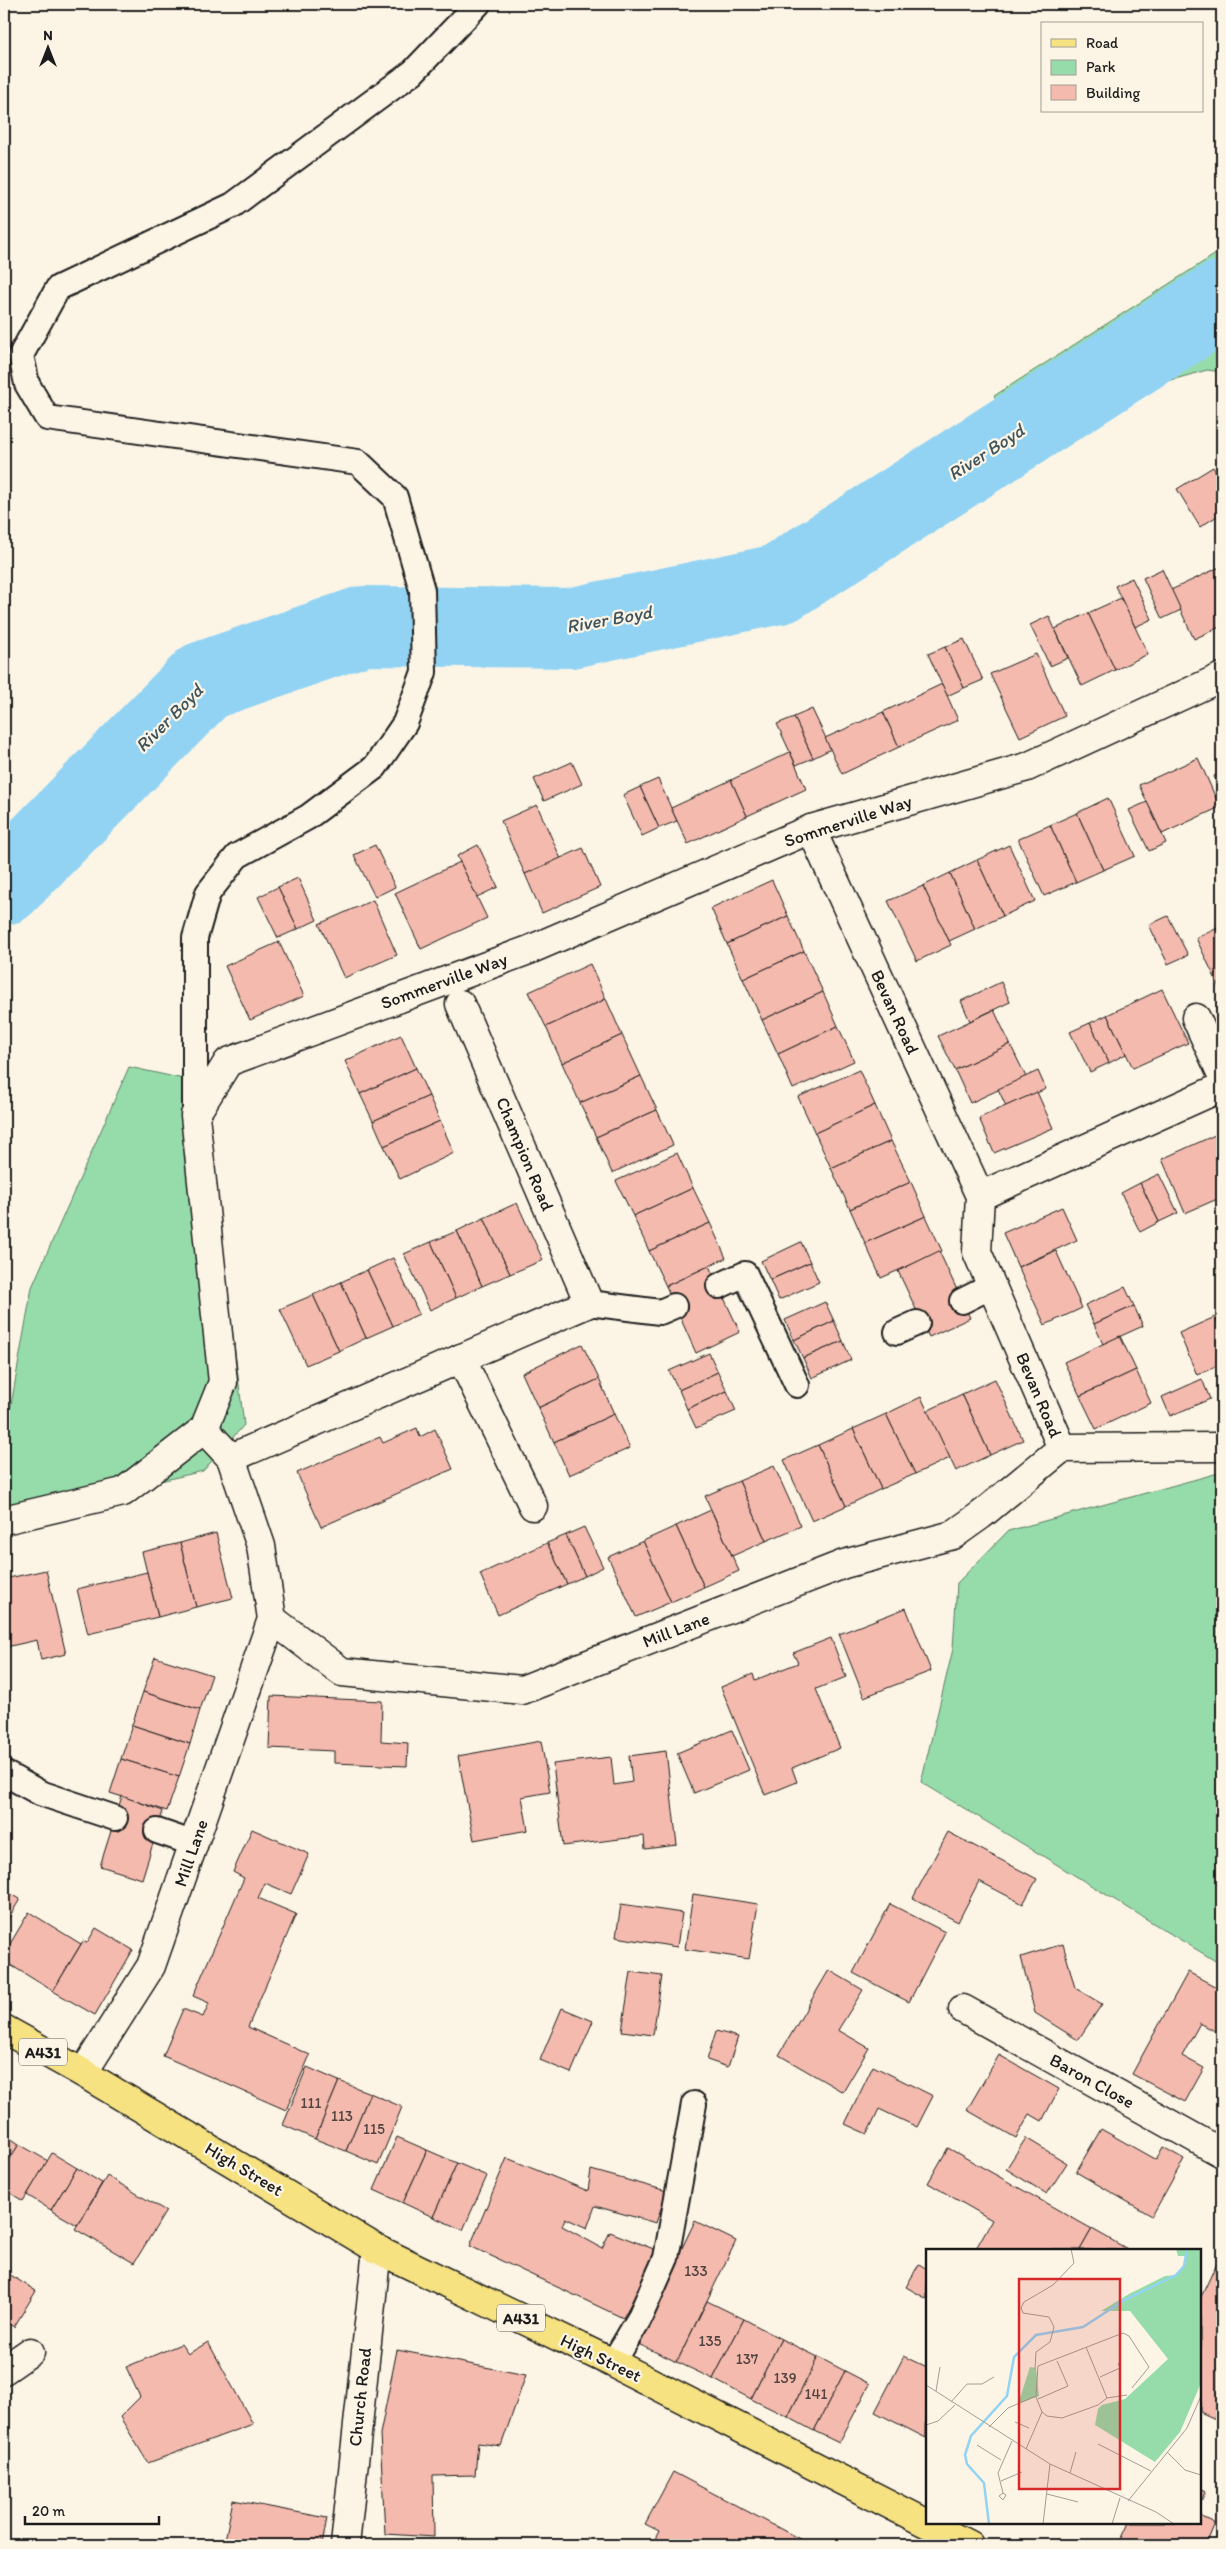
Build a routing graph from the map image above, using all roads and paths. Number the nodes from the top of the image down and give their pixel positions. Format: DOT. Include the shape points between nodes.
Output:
graph roads {
  1 [pos="478,4"];
  2 [pos="1222,677"];
  3 [pos="811,829"];
  4 [pos="460,1004"];
  5 [pos="1196,1018"];
  6 [pos="1222,1075"];
  7 [pos="1222,1087"];
  8 [pos="195,1115"];
  9 [pos="980,1196"];
  10 [pos="719,1286"];
  11 [pos="992,1286"];
  12 [pos="962,1301"];
  13 [pos="589,1304"];
  14 [pos="674,1306"];
  15 [pos="462,1358"];
  16 [pos="797,1385"];
  17 [pos="204,1429"];
  18 [pos="1222,1447"];
  19 [pos="1062,1448"];
  20 [pos="231,1458"];
  21 [pos="533,1506"];
  22 [pos="4,1520"];
  23 [pos="272,1620"];
  24 [pos="4,1772"];
  25 [pos="115,1818"];
  26 [pos="157,1831"];
  27 [pos="195,1844"];
  28 [pos="963,2009"];
  29 [pos="4,2029"];
  30 [pos="83,2073"];
  31 [pos="694,2104"];
  32 [pos="1222,2153"];
  33 [pos="377,2249"];
  34 [pos="30,2352"];
  35 [pos="613,2363"];
  36 [pos="4,2370"];
  37 [pos="926,2523"];
  38 [pos="927,2524"];
  39 [pos="345,2545"];
  40 [pos="968,2545"];
  1 -- 8 [label="lane" via="413,72 233,205 58,288 21,355 27,384 47,418 358,462 396,497 422,590 424,672 405,723 376,767 308,817 237,856 208,893 195,938"];
  2 -- 3 [label="street, Sommerville Way" via="1027,767"];
  3 -- 8 [label="street, Sommerville Way" via="529,950 228,1062"];
  3 -- 9 [label="street, Bevan Road"];
  4 -- 13 [label="street, Champion Road"];
  5 -- 6 [label="street"];
  7 -- 9 [label="street"];
  8 -- 17 [label="street" via="222,1382"];
  9 -- 11 [label="street, Bevan Road" via="978,1252"];
  10 -- 16 [label="lane" via="746,1274"];
  11 -- 12 [label="lane"];
  11 -- 19 [label="street, Bevan Road"];
  13 -- 14 [label="lane" via="660,1312"];
  13 -- 15 [label="street"];
  15 -- 20 [label="street"];
  15 -- 21 [label="street"];
  17 -- 20 [label="street, Mill Lane"];
  17 -- 22 [label="street" via="123,1492"];
  18 -- 19 [label="street"];
  19 -- 23 [label="street, Mill Lane" via="953,1536 844,1564 522,1690 342,1672"];
  20 -- 23 [label="street, Mill Lane" via="261,1546"];
  23 -- 27 [label="street, Mill Lane"];
  24 -- 25 [label="lane" via="40,1794"];
  26 -- 27 [label="lane"];
  27 -- 30 [label="street, Mill Lane" via="151,1966"];
  28 -- 32 [label="street, Baron Close"];
  29 -- 30 [label="main road, A431"];
  30 -- 33 [label="main road, High Street / A431"];
  31 -- 35 [label="lane" via="666,2258 639,2319"];
  33 -- 35 [label="main road, High Street / A431"];
  33 -- 39 [label="street, Church Road"];
  34 -- 36 [label="street"];
  35 -- 37 [label="main road, High Street / A431"];
  38 -- 40 [label="main road, High Street / A431"];
}
